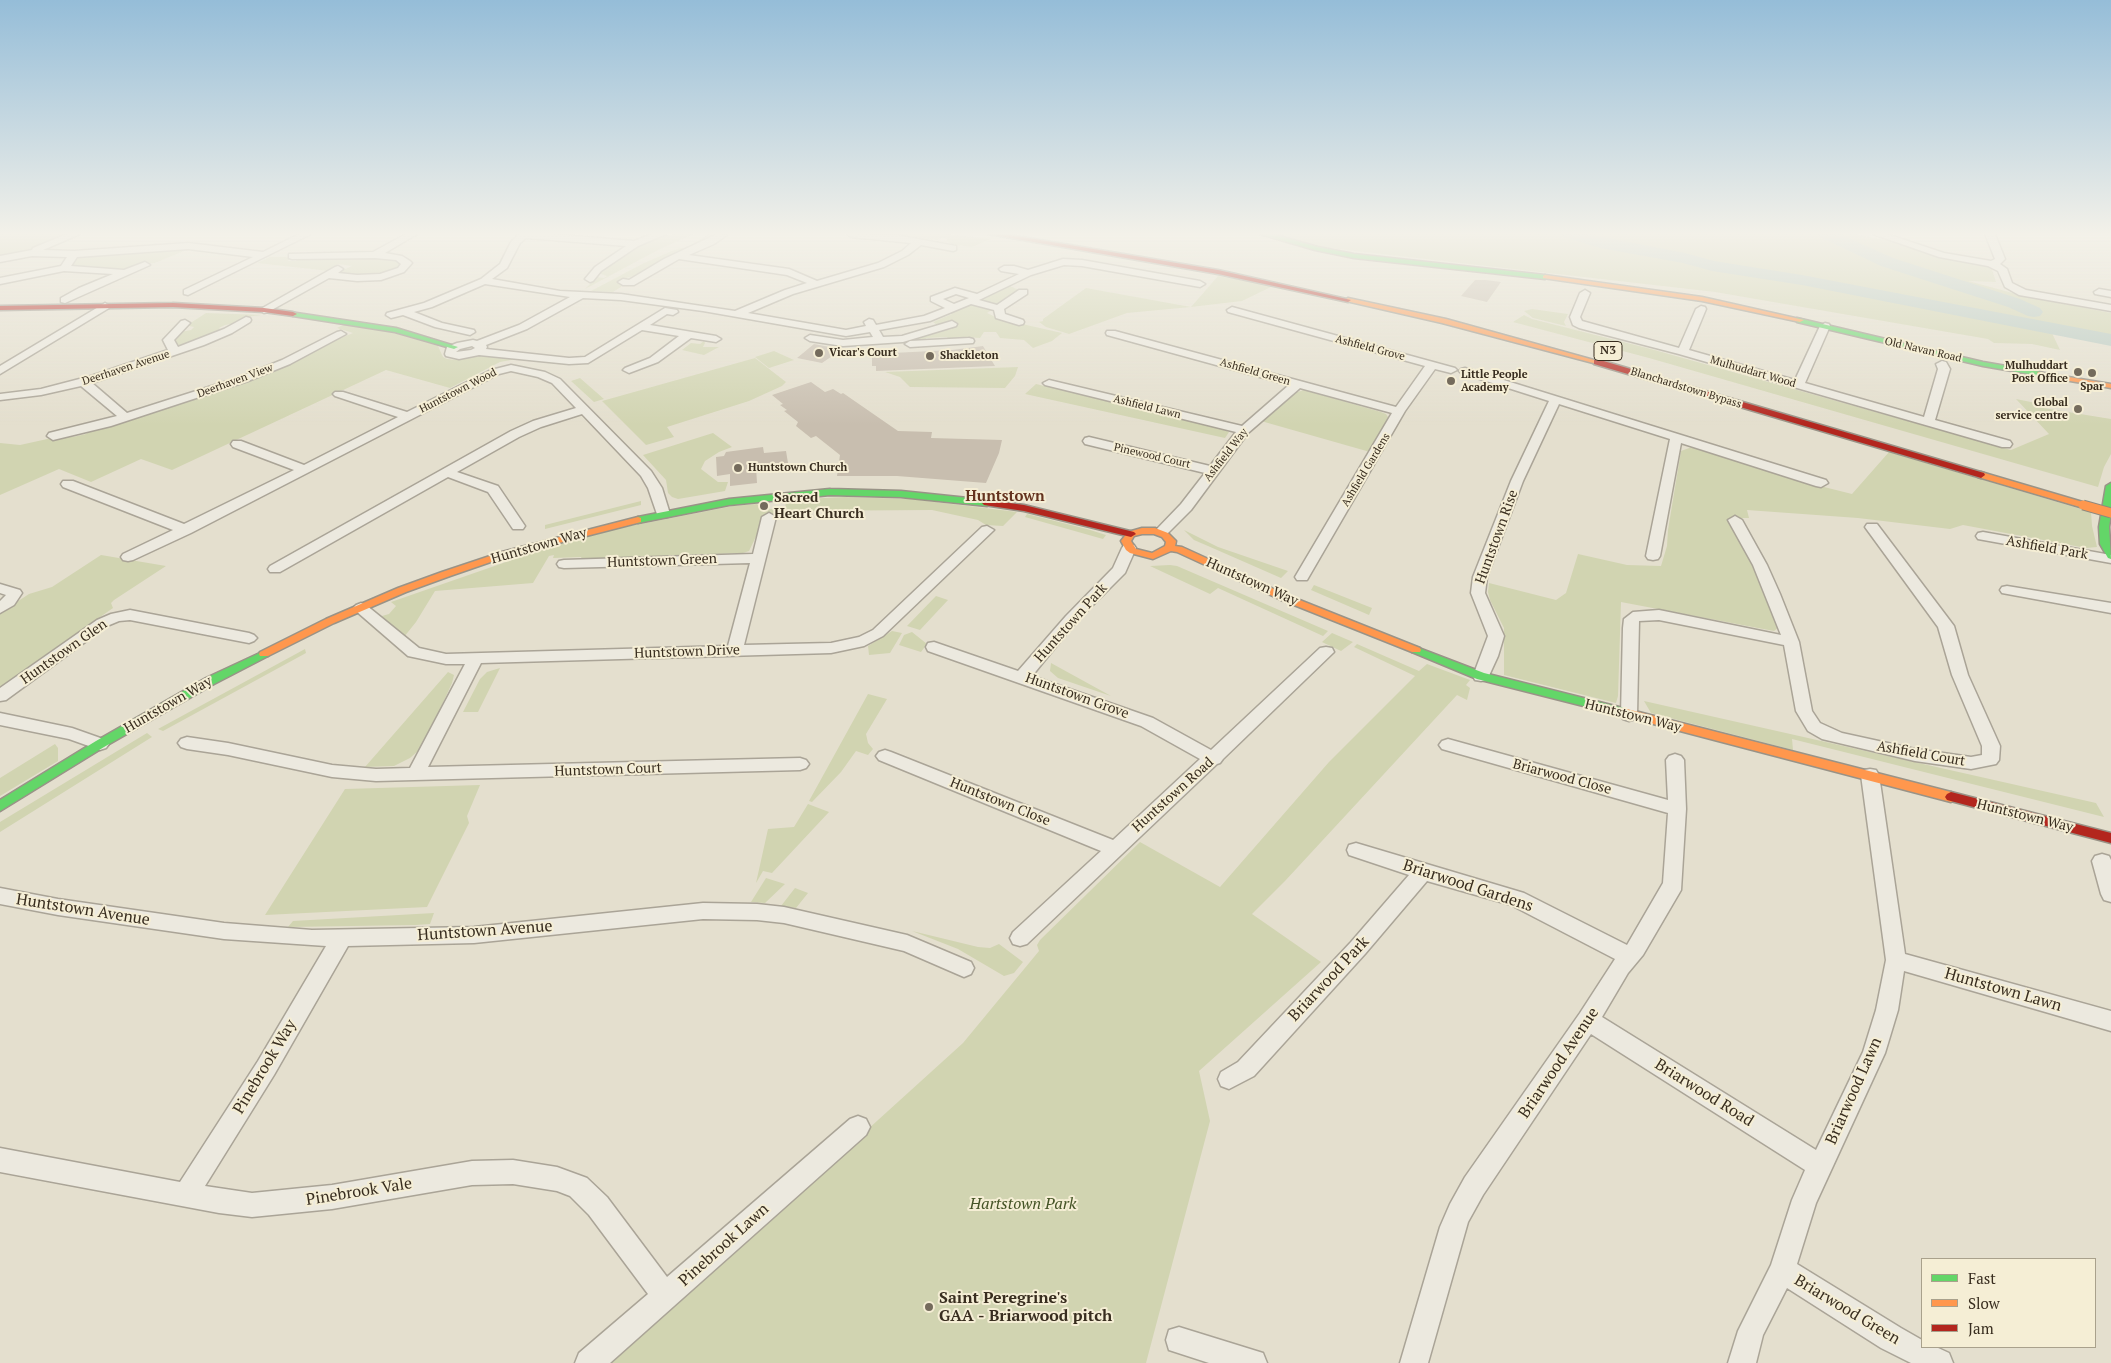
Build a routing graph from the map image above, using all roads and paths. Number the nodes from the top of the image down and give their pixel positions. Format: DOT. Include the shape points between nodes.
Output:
graph roads {
  1 [pos="69,298"];
  2 [pos="286,298"];
  3 [pos="447,298"];
  4 [pos="578,298"];
  5 [pos="611,298"];
  6 [pos="774,298"];
  7 [pos="938,298"];
  8 [pos="971,298"];
  9 [pos="977,298"];
  10 [pos="1015,298"];
  11 [pos="1339,298"];
  12 [pos="1583,298"];
  13 [pos="1692,298"];
  14 [pos="2050,298"];
  15 [pos="974,299"];
  16 [pos="65,300"];
  17 [pos="105,306"];
  18 [pos="0,308"];
  19 [pos="954,308"];
  20 [pos="999,308"];
  21 [pos="2111,308"];
  22 [pos="1701,309"];
  23 [pos="264,310"];
  24 [pos="1232,310"];
  25 [pos="404,312"];
  26 [pos="673,312"];
  27 [pos="738,313"];
  28 [pos="391,314"];
  29 [pos="246,320"];
  30 [pos="185,322"];
  31 [pos="1019,322"];
  32 [pos="952,324"];
  33 [pos="871,325"];
  34 [pos="1825,326"];
  35 [pos="642,327"];
  36 [pos="470,332"];
  37 [pos="1111,333"];
  38 [pos="341,334"];
  39 [pos="688,335"];
  40 [pos="810,339"];
  41 [pos="716,340"];
  42 [pos="880,340"];
  43 [pos="969,341"];
  44 [pos="903,343"];
  45 [pos="454,347"];
  46 [pos="478,348"];
  47 [pos="175,352"];
  48 [pos="1684,352"];
  49 [pos="5,364"];
  50 [pos="1942,364"];
  51 [pos="1432,365"];
  52 [pos="1451,370"];
  53 [pos="0,371"];
  54 [pos="630,371"];
  55 [pos="1465,371"];
  56 [pos="84,382"];
  57 [pos="1049,383"];
  58 [pos="1297,384"];
  59 [pos="1798,385"];
  60 [pos="2111,386"];
  61 [pos="339,394"];
  62 [pos="0,397"];
  63 [pos="1555,401"];
  64 [pos="583,410"];
  65 [pos="1400,411"];
  66 [pos="409,416"];
  67 [pos="125,417"];
  68 [pos="1928,423"];
  69 [pos="1244,430"];
  70 [pos="53,436"];
  71 [pos="1676,438"];
  72 [pos="1089,441"];
  73 [pos="237,444"];
  74 [pos="2006,444"];
  75 [pos="305,470"];
  76 [pos="1214,471"];
  77 [pos="446,472"];
  78 [pos="1821,483"];
  79 [pos="68,484"];
  80 [pos="2111,486"];
  81 [pos="2094,494"];
  82 [pos="2111,499"];
  83 [pos="2111,513"];
  84 [pos="663,514"];
  85 [pos="769,517"];
  86 [pos="1735,520"];
  87 [pos="518,526"];
  88 [pos="1872,527"];
  89 [pos="186,530"];
  90 [pos="987,530"];
  91 [pos="1161,532"];
  92 [pos="1983,536"];
  93 [pos="1130,541"];
  94 [pos="1170,548"];
  95 [pos="1146,556"];
  96 [pos="1653,556"];
  97 [pos="128,557"];
  98 [pos="760,558"];
  99 [pos="2111,558"];
  100 [pos="564,564"];
  101 [pos="275,569"];
  102 [pos="1120,570"];
  103 [pos="1302,577"];
  104 [pos="0,588"];
  105 [pos="2016,589"];
  106 [pos="0,608"];
  107 [pos="360,608"];
  108 [pos="2111,608"];
  109 [pos="249,638"];
  110 [pos="1791,642"];
  111 [pos="934,647"];
  112 [pos="735,651"];
  113 [pos="1326,652"];
  114 [pos="475,659"];
  115 [pos="1481,676"];
  116 [pos="1022,677"];
  117 [pos="0,696"];
  118 [pos="1629,715"];
  119 [pos="0,719"];
  120 [pos="187,743"];
  121 [pos="100,744"];
  122 [pos="1448,745"];
  123 [pos="885,756"];
  124 [pos="1214,759"];
  125 [pos="1675,760"];
  126 [pos="800,764"];
  127 [pos="415,775"];
  128 [pos="1870,775"];
  129 [pos="0,806"];
  130 [pos="1677,809"];
  131 [pos="2111,838"];
  132 [pos="1114,849"];
  133 [pos="1356,850"];
  134 [pos="2102,862"];
  135 [pos="1423,872"];
  136 [pos="2111,894"];
  137 [pos="0,896"];
  138 [pos="342,938"];
  139 [pos="1020,938"];
  140 [pos="1630,957"];
  141 [pos="1896,960"];
  142 [pos="964,968"];
  143 [pos="1588,1020"];
  144 [pos="2111,1021"];
  145 [pos="1229,1079"];
  146 [pos="858,1127"];
  147 [pos="0,1160"];
  148 [pos="1820,1166"];
  149 [pos="186,1196"];
  150 [pos="1782,1270"];
  151 [pos="666,1297"];
  152 [pos="1179,1340"];
  153 [pos="589,1363"];
  154 [pos="1253,1363"];
  155 [pos="1414,1363"];
  156 [pos="1742,1363"];
  157 [pos="1940,1363"];
  1 -- 16 [label="street"];
  2 -- 23 [label="street"];
  3 -- 25 [label="street"];
  4 -- 46 [label="street"];
  5 -- 27 [label="street"];
  6 -- 27 [label="street"];
  7 -- 19 [label="street" via="935,299"];
  8 -- 15 [label="street"];
  9 -- 15 [label="street"];
  10 -- 20 [label="street"];
  11 -- 83 [label="main road, Blanchardstown Bypass / N3, bridge" via="1620,368"];
  12 -- 48 [label="street, Mulhuddart Wood" via="1575,317 1577,323"];
  13 -- 34 [label="main road, Old Navan Road"];
  14 -- 21 [label="street"];
  15 -- 19 [label="street"];
  15 -- 20 [label="street"];
  17 -- 18 [label="main road"];
  17 -- 23 [label="main road" via="173,305"];
  17 -- 49 [label="street"];
  19 -- 33 [label="street" via="926,319"];
  20 -- 31 [label="street" via="1000,316"];
  22 -- 48 [label="street"];
  23 -- 45 [label="main road" via="396,330"];
  24 -- 51 [label="street, Ashfield Grove"];
  25 -- 28 [label="street"];
  25 -- 36 [label="street"];
  26 -- 35 [label="street" via="665,311"];
  27 -- 33 [label="street" via="841,333"];
  29 -- 47 [label="street, Deerhaven Avenue" via="215,337"];
  30 -- 47 [label="street" via="168,340"];
  32 -- 44 [label="street"];
  33 -- 42 [label="street"];
  34 -- 59 [label="street"];
  34 -- 60 [label="main road, Old Navan Road" via="1993,366"];
  35 -- 39 [label="street"];
  35 -- 46 [label="street" via="595,356 580,361"];
  37 -- 58 [label="street, Ashfield Green"];
  38 -- 67 [label="street, Deerhaven View" via="258,373"];
  39 -- 41 [label="street"];
  39 -- 54 [label="street" via="654,360"];
  40 -- 42 [label="street" via="843,343"];
  42 -- 44 [label="street"];
  43 -- 44 [label="street"];
  45 -- 46 [label="street" via="449,352 455,356 464,356"];
  47 -- 56 [label="street, Deerhaven Avenue"];
  48 -- 59 [label="street, Mulhuddart Wood"];
  49 -- 53 [label="street"];
  50 -- 68 [label="street" via="1944,369"];
  51 -- 52 [label="street, Ashfield Grove"];
  51 -- 65 [label="street, Ashfield Gardens"];
  55 -- 63 [label="street"];
  56 -- 62 [label="street, Deerhaven Avenue"];
  56 -- 67 [label="street"];
  57 -- 69 [label="street, Ashfield Lawn"];
  58 -- 65 [label="street, Ashfield Green"];
  58 -- 69 [label="street, Ashfield Way"];
  59 -- 68 [label="street, Mulhuddart Wood"];
  61 -- 66 [label="street, Huntstown Wood"];
  63 -- 71 [label="street"];
  63 -- 115 [label="street, Huntstown Rise" via="1518,481 1480,577 1478,593 1496,636"];
  64 -- 66 [label="street, Huntstown Wood" via="556,381 542,374 511,368 495,372"];
  64 -- 77 [label="street" via="529,427"];
  64 -- 84 [label="street, Huntstown Wood" via="646,474 655,488"];
  65 -- 103 [label="street, Ashfield Gardens"];
  66 -- 75 [label="street, Huntstown Wood"];
  67 -- 70 [label="street, Deerhaven View"];
  68 -- 74 [label="street, Mulhuddart Wood"];
  69 -- 76 [label="street, Ashfield Way"];
  71 -- 78 [label="street"];
  71 -- 96 [label="street" via="1662,542"];
  72 -- 76 [label="street, Pinewood Court"];
  73 -- 75 [label="street"];
  75 -- 89 [label="street, Huntstown Wood"];
  76 -- 91 [label="street, Ashfield Way" via="1181,513"];
  77 -- 87 [label="street" via="492,489"];
  77 -- 101 [label="street"];
  79 -- 89 [label="street"];
  80 -- 99 [label="main road" via="2104,527 2105,544"];
  81 -- 82 [label="main road"];
  84 -- 93 [label="main road, Huntstown Way" via="802,494 901,494 1024,508"];
  84 -- 107 [label="main road, Huntstown Way" via="505,554 417,584"];
  85 -- 98 [label="street"];
  86 -- 110 [label="street, Ashfield Court" via="1767,579"];
  88 -- 110 [label="street, Ashfield Court" via="1946,626 1960,675 1991,746 1990,760 1971,764 1915,755 1840,739 1819,731 1804,711"];
  89 -- 97 [label="street, Huntstown Wood"];
  90 -- 112 [label="street, Huntstown Drive" via="890,624 864,641 832,648"];
  91 -- 93 [label="main road" via="1142,530"];
  91 -- 94 [label="main road" via="1171,541"];
  92 -- 99 [label="street, Ashfield Park"];
  93 -- 95 [label="main road"];
  93 -- 102 [label="street, Huntstown Park"];
  94 -- 95 [label="main road" via="1160,554"];
  94 -- 115 [label="main road, Huntstown Way" via="1179,549 1284,597"];
  95 -- 102 [label="street, Huntstown Park"];
  98 -- 100 [label="street, Huntstown Green"];
  98 -- 112 [label="street"];
  102 -- 116 [label="street, Huntstown Park" via="1071,618"];
  104 -- 106 [label="street" via="15,593"];
  105 -- 108 [label="street"];
  107 -- 114 [label="street, Huntstown Drive" via="414,652 446,659"];
  107 -- 121 [label="main road, Huntstown Way" via="246,662"];
  109 -- 117 [label="street, Huntstown Glen" via="130,615 116,617 102,623"];
  110 -- 118 [label="street" via="1659,615 1638,615 1630,628"];
  111 -- 116 [label="street, Huntstown Grove"];
  112 -- 114 [label="street, Huntstown Drive"];
  113 -- 124 [label="street, Huntstown Road"];
  114 -- 127 [label="street"];
  115 -- 118 [label="main road, Huntstown Way"];
  116 -- 124 [label="street, Huntstown Grove" via="1147,722"];
  118 -- 128 [label="main road, Huntstown Way"];
  119 -- 121 [label="street" via="72,734"];
  120 -- 127 [label="street, Huntstown Court" via="347,773"];
  121 -- 129 [label="main road, Huntstown Way"];
  122 -- 130 [label="street, Briarwood Close"];
  123 -- 132 [label="street, Huntstown Close"];
  124 -- 132 [label="street, Huntstown Road"];
  125 -- 130 [label="street, Briarwood Avenue"];
  126 -- 127 [label="street, Huntstown Court"];
  128 -- 131 [label="main road, Huntstown Way"];
  128 -- 141 [label="street, Briarwood Lawn"];
  130 -- 140 [label="street, Briarwood Avenue" via="1674,882"];
  132 -- 139 [label="street, Huntstown Road"];
  133 -- 135 [label="street, Briarwood Gardens"];
  134 -- 136 [label="street"];
  135 -- 140 [label="street, Briarwood Gardens" via="1524,902"];
  135 -- 145 [label="street, Briarwood Park" via="1246,1069"];
  137 -- 138 [label="street, Huntstown Avenue" via="241,933"];
  138 -- 142 [label="street, Huntstown Avenue" via="474,935 703,911 757,912 784,914 907,943"];
  138 -- 149 [label="street, Pinebrook Way"];
  140 -- 143 [label="street, Briarwood Avenue"];
  141 -- 144 [label="street, Huntstown Lawn"];
  141 -- 148 [label="street, Briarwood Lawn" via="1887,1010 1874,1053"];
  143 -- 148 [label="street, Briarwood Road"];
  143 -- 155 [label="street, Briarwood Avenue" via="1474,1186 1459,1213"];
  146 -- 151 [label="street, Pinebrook Lawn"];
  147 -- 149 [label="street, Pinebrook Vale"];
  148 -- 150 [label="street, Briarwood Lawn" via="1804,1200"];
  149 -- 151 [label="street, Pinebrook Vale" via="230,1203 276,1204 472,1173 513,1172 557,1179 578,1187 598,1206"];
  150 -- 156 [label="street, Briarwood Lawn" via="1751,1331"];
  150 -- 157 [label="street, Briarwood Green" via="1891,1338"];
  151 -- 153 [label="street, Pinebrook Lawn"];
  152 -- 154 [label="street"];
}
